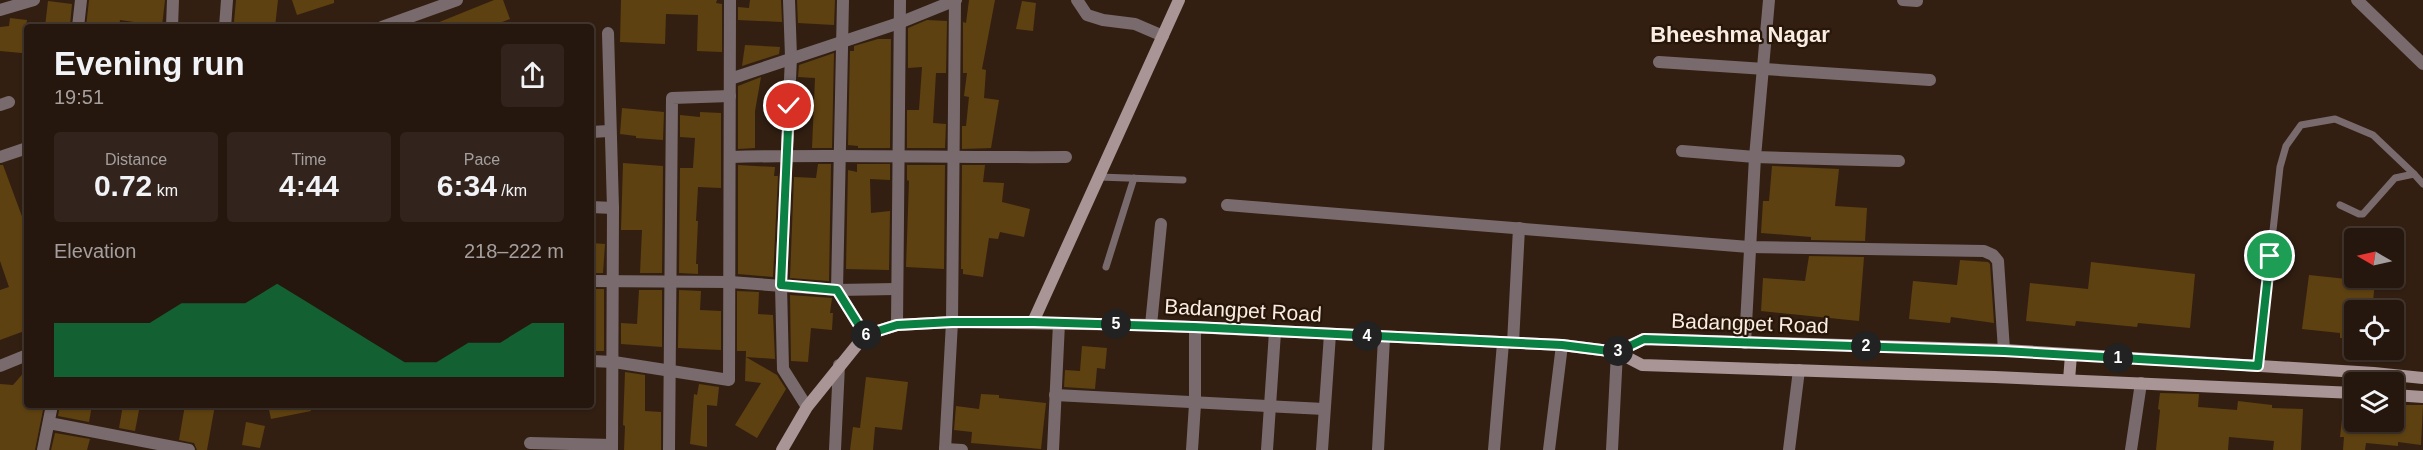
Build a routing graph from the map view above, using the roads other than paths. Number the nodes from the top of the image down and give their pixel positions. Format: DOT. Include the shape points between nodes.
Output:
graph roads {
  1 [pos="34,0"];
  2 [pos="81,0"];
  3 [pos="173,0"];
  4 [pos="227,0"];
  5 [pos="457,0"];
  6 [pos="730,0"];
  7 [pos="789,0"];
  8 [pos="843,0"];
  9 [pos="900,0"];
  10 [pos="956,0"];
  11 [pos="1077,0"];
  12 [pos="1179,0"];
  13 [pos="1769,0"];
  14 [pos="1903,0"];
  15 [pos="2357,0"];
  16 [pos="1917,1"];
  17 [pos="0,10"];
  18 [pos="899,23"];
  19 [pos="78,24"];
  20 [pos="172,24"];
  21 [pos="225,24"];
  22 [pos="390,24"];
  23 [pos="608,33"];
  24 [pos="1162,36"];
  25 [pos="843,41"];
  26 [pos="791,57"];
  27 [pos="1659,62"];
  28 [pos="2423,64"];
  29 [pos="1761,68"];
  30 [pos="730,79"];
  31 [pos="1930,80"];
  32 [pos="730,96"];
  33 [pos="609,131"];
  34 [pos="594,132"];
  35 [pos="24,149"];
  36 [pos="1682,151"];
  37 [pos="897,155"];
  38 [pos="787,156"];
  39 [pos="839,156"];
  40 [pos="0,157"];
  41 [pos="730,157"];
  42 [pos="1066,157"];
  43 [pos="1755,157"];
  44 [pos="954,158"];
  45 [pos="1899,162"];
  46 [pos="2414,174"];
  47 [pos="1099,177"];
  48 [pos="1134,178"];
  49 [pos="1183,180"];
  50 [pos="2423,184"];
  51 [pos="1227,205"];
  52 [pos="2340,205"];
  53 [pos="594,207"];
  54 [pos="613,208"];
  55 [pos="1161,224"];
  56 [pos="1520,228"];
  57 [pos="1749,247"];
  58 [pos="1106,267"];
  59 [pos="594,281"];
  60 [pos="612,281"];
  61 [pos="671,282"];
  62 [pos="730,282"];
  63 [pos="781,285"];
  64 [pos="896,289"];
  65 [pos="837,290"];
  66 [pos="952,322"];
  67 [pos="1033,322"];
  68 [pos="1059,323"];
  69 [pos="897,325"];
  70 [pos="1150,325"];
  71 [pos="1194,327"];
  72 [pos="1275,332"];
  73 [pos="1330,334"];
  74 [pos="865,335"];
  75 [pos="1384,338"];
  76 [pos="1508,343"];
  77 [pos="1744,343"];
  78 [pos="1562,345"];
  79 [pos="2004,351"];
  80 [pos="1617,352"];
  81 [pos="24,355"];
  82 [pos="2071,355"];
  83 [pos="594,361"];
  84 [pos="614,362"];
  85 [pos="839,365"];
  86 [pos="0,366"];
  87 [pos="2258,366"];
  88 [pos="670,370"];
  89 [pos="1799,370"];
  90 [pos="2423,378"];
  91 [pos="2069,380"];
  92 [pos="2140,383"];
  93 [pos="2344,392"];
  94 [pos="1055,395"];
  95 [pos="2404,396"];
  96 [pos="2423,397"];
  97 [pos="1195,404"];
  98 [pos="807,407"];
  99 [pos="1269,407"];
  100 [pos="52,408"];
  101 [pos="1324,409"];
  102 [pos="49,423"];
  103 [pos="530,443"];
  104 [pos="612,448"];
  105 [pos="43,450"];
  106 [pos="189,450"];
  107 [pos="669,450"];
  108 [pos="782,450"];
  109 [pos="835,450"];
  110 [pos="945,450"];
  111 [pos="962,450"];
  112 [pos="1053,450"];
  113 [pos="1192,450"];
  114 [pos="1267,450"];
  115 [pos="1322,450"];
  116 [pos="1378,450"];
  117 [pos="1494,450"];
  118 [pos="1549,450"];
  119 [pos="1611,450"];
  120 [pos="1789,450"];
  121 [pos="2131,450"];
  1 -- 17 [label="street"];
  2 -- 19 [label="street"];
  3 -- 20 [label="street"];
  4 -- 21 [label="street"];
  5 -- 22 [label="street"];
  6 -- 30 [label="street"];
  7 -- 26 [label="street"];
  8 -- 25 [label="street"];
  9 -- 18 [label="street"];
  10 -- 18 [label="street"];
  10 -- 44 [label="street"];
  11 -- 24 [label="street" via="1087,15 1135,24"];
  12 -- 24 [label="main road"];
  13 -- 29 [label="street"];
  14 -- 16 [label="street"];
  15 -- 28 [label="street"];
  18 -- 25 [label="street"];
  18 -- 37 [label="street"];
  23 -- 33 [label="street"];
  24 -- 47 [label="main road"];
  25 -- 26 [label="street"];
  25 -- 39 [label="street"];
  26 -- 30 [label="street"];
  26 -- 38 [label="street"];
  27 -- 29 [label="street"];
  29 -- 31 [label="street"];
  29 -- 43 [label="street"];
  30 -- 32 [label="street"];
  32 -- 41 [label="street"];
  32 -- 61 [label="street" via="672,98"];
  33 -- 34 [label="street"];
  33 -- 54 [label="street"];
  35 -- 40 [label="street"];
  36 -- 43 [label="street"];
  37 -- 39 [label="street"];
  37 -- 44 [label="street"];
  37 -- 64 [label="street"];
  38 -- 39 [label="street"];
  38 -- 41 [label="street"];
  38 -- 63 [label="street"];
  39 -- 65 [label="street"];
  41 -- 62 [label="street"];
  42 -- 44 [label="street"];
  43 -- 45 [label="street"];
  43 -- 57 [label="street"];
  44 -- 66 [label="street"];
  46 -- 50 [label="lane"];
  46 -- 52 [label="lane" via="2395,178 2363,214"];
  46 -- 87 [label="lane" via="2364,131 2335,119 2301,125 2286,146 2280,167"];
  47 -- 48 [label="lane"];
  47 -- 67 [label="main road"];
  48 -- 49 [label="lane"];
  48 -- 58 [label="lane"];
  51 -- 56 [label="street"];
  53 -- 54 [label="street"];
  54 -- 60 [label="street"];
  55 -- 70 [label="street"];
  56 -- 57 [label="street"];
  56 -- 76 [label="street"];
  57 -- 77 [label="street"];
  57 -- 79 [label="street" via="1984,250 1998,261"];
  59 -- 60 [label="street"];
  60 -- 61 [label="street"];
  60 -- 84 [label="street"];
  61 -- 62 [label="street"];
  61 -- 88 [label="street"];
  62 -- 63 [label="street"];
  62 -- 88 [label="street" via="729,380"];
  63 -- 65 [label="street"];
  63 -- 98 [label="street" via="783,369"];
  64 -- 65 [label="street"];
  64 -- 69 [label="street"];
  65 -- 74 [label="street"];
  66 -- 67 [label="main road, Badangpet Road"];
  66 -- 69 [label="main road, Badangpet Road"];
  66 -- 110 [label="street"];
  67 -- 68 [label="main road, Badangpet Road"];
  68 -- 70 [label="main road, Badangpet Road"];
  68 -- 94 [label="street"];
  69 -- 74 [label="main road, Badangpet Road"];
  70 -- 71 [label="main road, Badangpet Road"];
  71 -- 72 [label="main road, Badangpet Road"];
  71 -- 97 [label="street"];
  72 -- 73 [label="main road, Badangpet Road"];
  72 -- 99 [label="street"];
  73 -- 75 [label="main road, Badangpet Road"];
  73 -- 101 [label="street"];
  74 -- 85 [label="main road"];
  75 -- 76 [label="main road, Badangpet Road"];
  75 -- 116 [label="street"];
  76 -- 78 [label="main road, Badangpet Road"];
  76 -- 117 [label="street"];
  77 -- 79 [label="main road, Badangpet Road"];
  77 -- 80 [label="main road, Badangpet Road" via="1644,339"];
  78 -- 80 [label="main road, Badangpet Road"];
  78 -- 118 [label="street"];
  79 -- 82 [label="main road, Badangpet Road"];
  80 -- 89 [label="main road, Badangpet Road" via="1642,365"];
  80 -- 119 [label="street"];
  81 -- 86 [label="street"];
  82 -- 87 [label="main road, Badangpet Road"];
  82 -- 91 [label="main road"];
  83 -- 84 [label="street"];
  84 -- 88 [label="street"];
  84 -- 104 [label="street"];
  85 -- 98 [label="main road"];
  85 -- 109 [label="street"];
  87 -- 90 [label="main road, Badangpet Road"];
  88 -- 107 [label="street"];
  89 -- 91 [label="main road, Badangpet Road"];
  89 -- 120 [label="street"];
  91 -- 92 [label="main road, Badangpet Road"];
  92 -- 93 [label="main road, Badangpet Road"];
  92 -- 121 [label="street"];
  94 -- 97 [label="street"];
  94 -- 112 [label="street"];
  95 -- 96 [label="main road"];
  97 -- 99 [label="street"];
  97 -- 113 [label="street"];
  98 -- 108 [label="main road"];
  99 -- 101 [label="street"];
  99 -- 114 [label="street"];
  100 -- 102 [label="street"];
  101 -- 115 [label="street"];
  102 -- 105 [label="street"];
  102 -- 106 [label="street"];
  103 -- 104 [label="street"];
  110 -- 111 [label="street"];
}
